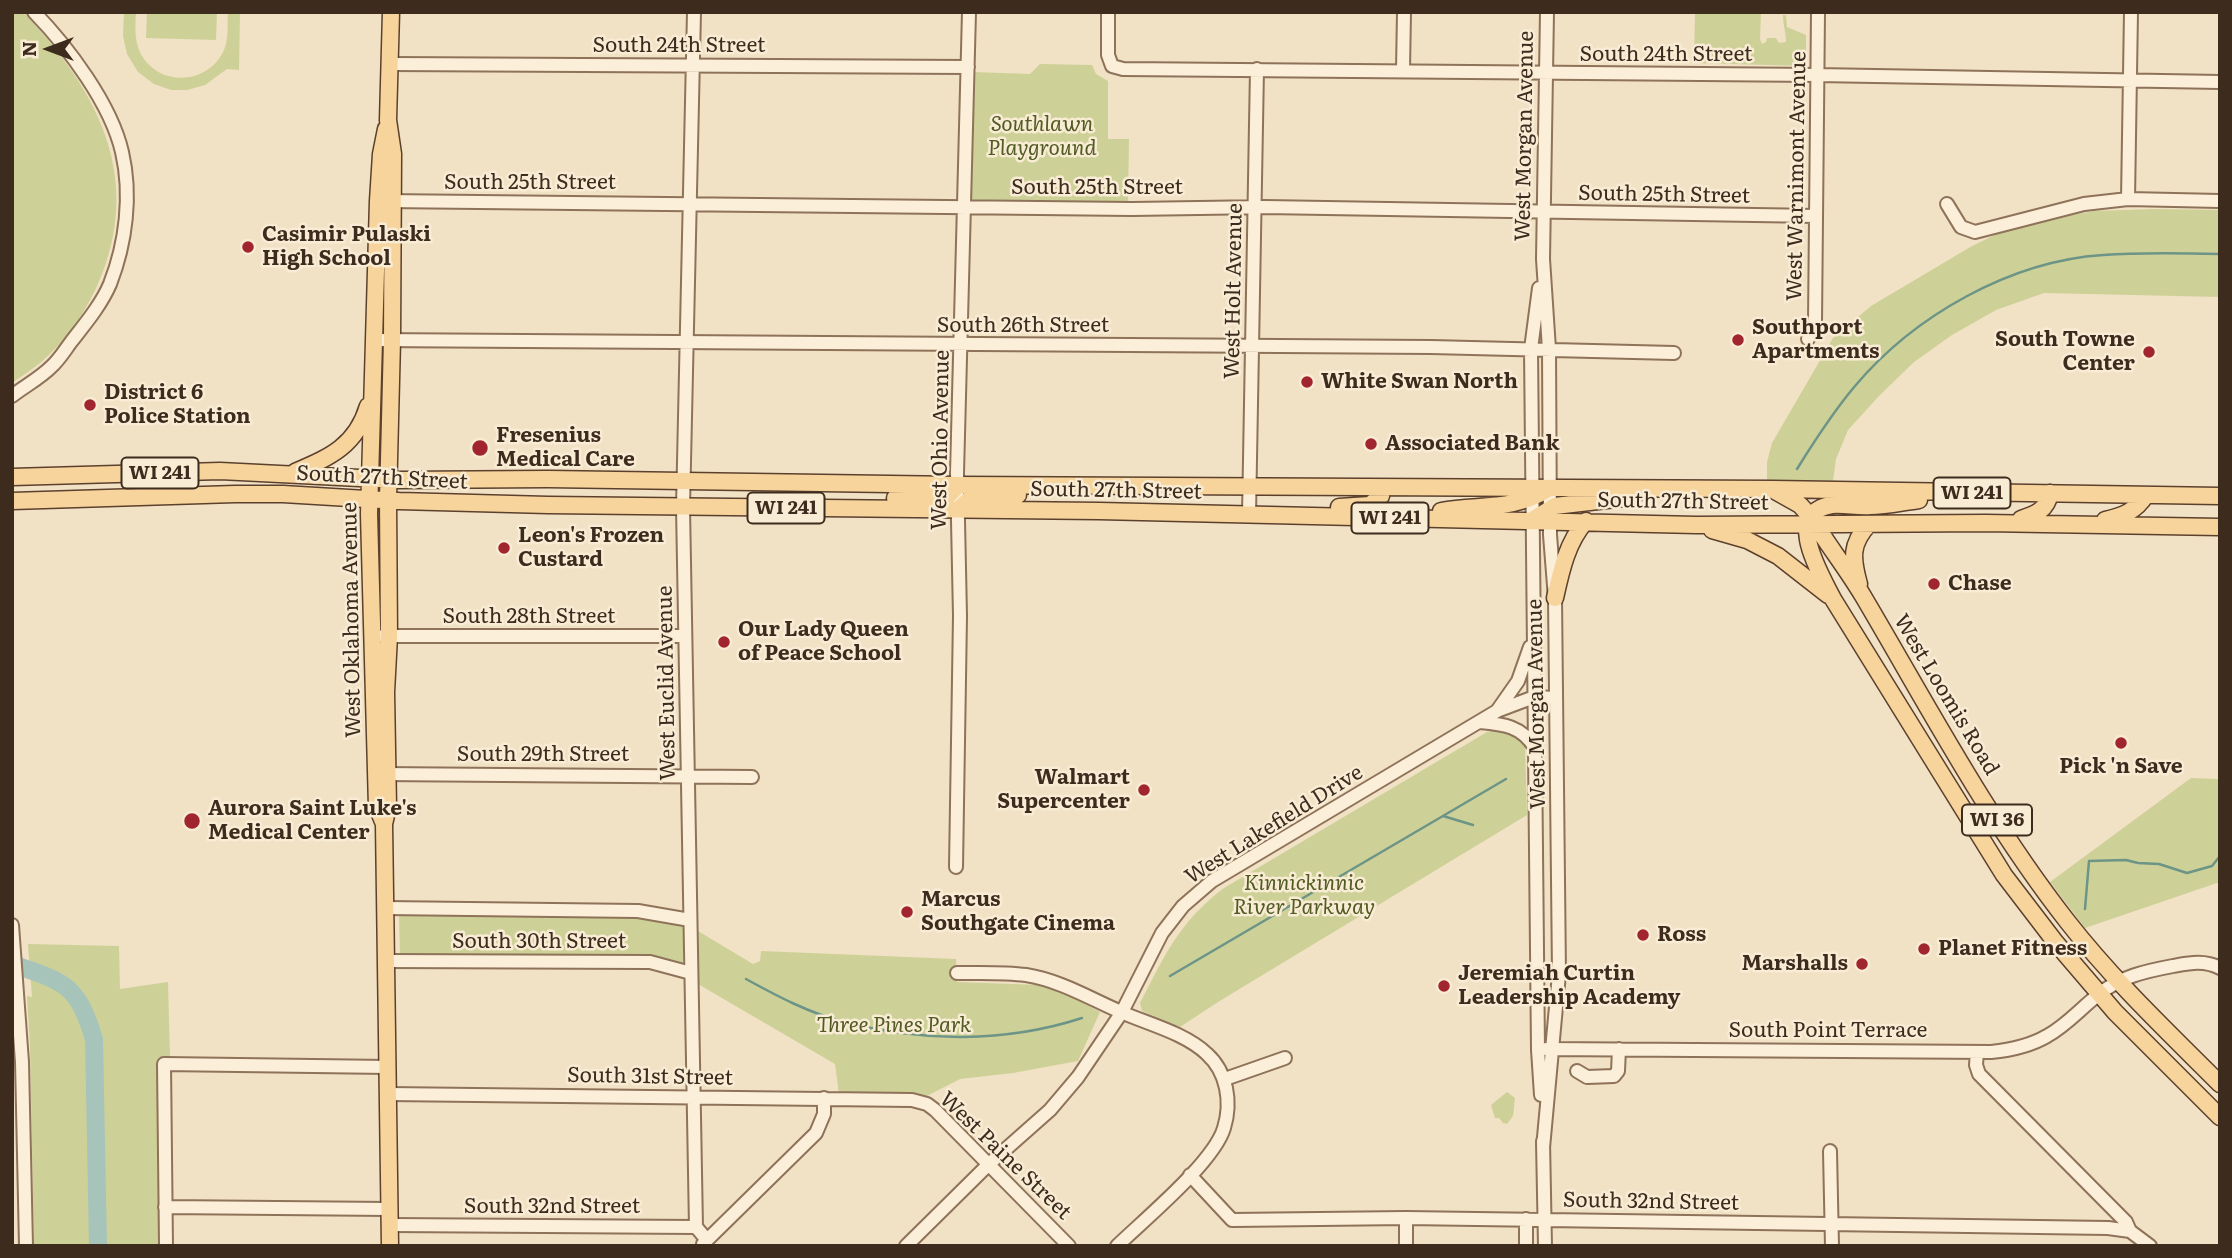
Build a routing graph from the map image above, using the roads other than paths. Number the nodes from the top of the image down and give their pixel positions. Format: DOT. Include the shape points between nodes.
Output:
graph roads {
  1 [pos="34,12"];
  2 [pos="391,12"];
  3 [pos="694,12"];
  4 [pos="969,12"];
  5 [pos="1108,12"];
  6 [pos="1404,12"];
  7 [pos="1547,12"];
  8 [pos="1818,12"];
  9 [pos="2131,12"];
  10 [pos="390,64"];
  11 [pos="693,65"];
  12 [pos="968,67"];
  13 [pos="1257,69"];
  14 [pos="1403,71"];
  15 [pos="1546,74"];
  16 [pos="1817,75"];
  17 [pos="2130,81"];
  18 [pos="2220,82"];
  19 [pos="2128,199"];
  20 [pos="385,201"];
  21 [pos="2220,201"];
  22 [pos="690,204"];
  23 [pos="1947,204"];
  24 [pos="965,207"];
  25 [pos="1255,207"];
  26 [pos="1544,212"];
  27 [pos="1816,216"];
  28 [pos="1543,259"];
  29 [pos="1808,339"];
  30 [pos="373,340"];
  31 [pos="392,340"];
  32 [pos="686,342"];
  33 [pos="961,345"];
  34 [pos="1253,347"];
  35 [pos="1531,349"];
  36 [pos="1549,349"];
  37 [pos="1674,353"];
  38 [pos="372,394"];
  39 [pos="12,396"];
  40 [pos="291,473"];
  41 [pos="129,474"];
  42 [pos="65,476"];
  43 [pos="12,477"];
  44 [pos="370,478"];
  45 [pos="548,479"];
  46 [pos="388,480"];
  47 [pos="683,482"];
  48 [pos="958,485"];
  49 [pos="1031,485"];
  50 [pos="1159,486"];
  51 [pos="12,488"];
  52 [pos="1249,488"];
  53 [pos="1549,488"];
  54 [pos="1382,489"];
  55 [pos="1651,489"];
  56 [pos="1773,489"];
  57 [pos="1973,493"];
  58 [pos="2050,493"];
  59 [pos="1532,494"];
  60 [pos="2146,495"];
  61 [pos="2172,495"];
  62 [pos="2220,496"];
  63 [pos="106,498"];
  64 [pos="370,499"];
  65 [pos="388,500"];
  66 [pos="12,501"];
  67 [pos="548,505"];
  68 [pos="682,507"];
  69 [pos="867,508"];
  70 [pos="959,509"];
  71 [pos="1143,512"];
  72 [pos="1249,514"];
  73 [pos="1296,515"];
  74 [pos="1549,515"];
  75 [pos="1401,518"];
  76 [pos="1532,520"];
  77 [pos="1586,521"];
  78 [pos="1811,522"];
  79 [pos="1868,524"];
  80 [pos="2008,524"];
  81 [pos="2082,524"];
  82 [pos="1696,525"];
  83 [pos="2139,525"];
  84 [pos="2220,527"];
  85 [pos="388,584"];
  86 [pos="371,585"];
  87 [pos="1861,593"];
  88 [pos="1556,598"];
  89 [pos="1833,599"];
  90 [pos="372,636"];
  91 [pos="389,636"];
  92 [pos="685,636"];
  93 [pos="1534,636"];
  94 [pos="1870,656"];
  95 [pos="1914,684"];
  96 [pos="1534,697"];
  97 [pos="1556,698"];
  98 [pos="1497,711"];
  99 [pos="1479,722"];
  100 [pos="1535,748"];
  101 [pos="1962,764"];
  102 [pos="382,774"];
  103 [pos="688,775"];
  104 [pos="752,777"];
  105 [pos="1952,793"];
  106 [pos="956,867"];
  107 [pos="385,908"];
  108 [pos="690,920"];
  109 [pos="12,925"];
  110 [pos="386,961"];
  111 [pos="2220,968"];
  112 [pos="691,973"];
  113 [pos="957,974"];
  114 [pos="2117,982"];
  115 [pos="2099,993"];
  116 [pos="1122,1012"];
  117 [pos="2157,1021"];
  118 [pos="2141,1037"];
  119 [pos="1545,1049"];
  120 [pos="1619,1049"];
  121 [pos="1977,1052"];
  122 [pos="1285,1058"];
  123 [pos="17,1062"];
  124 [pos="388,1067"];
  125 [pos="1577,1071"];
  126 [pos="1224,1079"];
  127 [pos="2220,1084"];
  128 [pos="388,1094"];
  129 [pos="694,1097"];
  130 [pos="824,1098"];
  131 [pos="912,1100"];
  132 [pos="2220,1117"];
  133 [pos="1830,1151"];
  134 [pos="989,1164"];
  135 [pos="1190,1175"];
  136 [pos="19,1206"];
  137 [pos="165,1207"];
  138 [pos="390,1217"];
  139 [pos="1406,1218"];
  140 [pos="1525,1219"];
  141 [pos="1544,1220"];
  142 [pos="1831,1223"];
  143 [pos="696,1227"];
  144 [pos="2130,1231"];
  145 [pos="704,1243"];
  146 [pos="26,1246"];
  147 [pos="166,1246"];
  148 [pos="390,1246"];
  149 [pos="906,1246"];
  150 [pos="1069,1246"];
  151 [pos="1117,1246"];
  152 [pos="1406,1246"];
  153 [pos="1526,1246"];
  154 [pos="1545,1246"];
  155 [pos="1832,1246"];
  156 [pos="2150,1246"];
  1 -- 39 [label="street" via="65,46 107,109 122,150 127,202 124,235 109,284 95,308 51,367"];
  2 -- 10 [label="main road, West Oklahoma Avenue"];
  3 -- 11 [label="street, West Euclid Avenue"];
  4 -- 12 [label="street, West Ohio Avenue"];
  5 -- 13 [label="street, South 24th Street" via="1112,66"];
  6 -- 14 [label="street"];
  7 -- 15 [label="street, West Morgan Avenue"];
  8 -- 16 [label="street, West Warnimont Avenue"];
  9 -- 17 [label="street"];
  10 -- 11 [label="street, South 24th Street"];
  10 -- 20 [label="main road, West Oklahoma Avenue" via="388,120 380,153"];
  11 -- 12 [label="street, South 24th Street"];
  11 -- 22 [label="street, West Euclid Avenue"];
  12 -- 24 [label="street, West Ohio Avenue"];
  13 -- 14 [label="street, South 24th Street"];
  13 -- 25 [label="street, West Holt Avenue"];
  14 -- 15 [label="street, South 24th Street"];
  15 -- 16 [label="street, South 24th Street"];
  15 -- 26 [label="street, West Morgan Avenue"];
  16 -- 17 [label="street, South 24th Street"];
  16 -- 27 [label="street, West Warnimont Avenue"];
  17 -- 18 [label="street, South 24th Street"];
  17 -- 19 [label="street"];
  19 -- 21 [label="street"];
  19 -- 23 [label="street" via="2084,204 1975,232 1961,227"];
  20 -- 22 [label="street, South 25th Street"];
  20 -- 30 [label="main road, West Oklahoma Avenue"];
  20 -- 31 [label="main road, West Oklahoma Avenue"];
  22 -- 24 [label="street, South 25th Street"];
  22 -- 32 [label="street, West Euclid Avenue"];
  24 -- 25 [label="street, South 25th Street"];
  24 -- 33 [label="street, West Ohio Avenue"];
  25 -- 26 [label="street, South 25th Street"];
  25 -- 34 [label="street, West Holt Avenue"];
  26 -- 27 [label="street, South 25th Street"];
  26 -- 28 [label="street, West Morgan Avenue"];
  27 -- 29 [label="street, West Warnimont Avenue" via="1815,322"];
  28 -- 35 [label="street, West Morgan Avenue"];
  28 -- 36 [label="street, West Morgan Avenue"];
  30 -- 31 [label="street, South 26th Street"];
  30 -- 38 [label="main road, West Oklahoma Avenue"];
  31 -- 32 [label="street, South 26th Street"];
  31 -- 46 [label="main road, West Oklahoma Avenue"];
  32 -- 33 [label="street, South 26th Street"];
  32 -- 47 [label="street, West Euclid Avenue"];
  33 -- 34 [label="street, South 26th Street"];
  33 -- 48 [label="street, West Ohio Avenue"];
  34 -- 35 [label="street, South 26th Street"];
  34 -- 52 [label="street, West Holt Avenue"];
  35 -- 36 [label="street, South 26th Street"];
  35 -- 59 [label="street, West Morgan Avenue"];
  36 -- 37 [label="street, South 26th Street"];
  36 -- 53 [label="street, West Morgan Avenue"];
  38 -- 40 [label="main road" via="347,444 329,458"];
  38 -- 44 [label="main road, West Oklahoma Avenue"];
  40 -- 41 [label="main road, South 27th Street / WI 241"];
  40 -- 44 [label="main road, South 27th Street / WI 241"];
  41 -- 42 [label="main road, South 27th Street / WI 241"];
  41 -- 63 [label="main road"];
  42 -- 43 [label="main road, South 27th Street / WI 241"];
  42 -- 51 [label="main road"];
  44 -- 46 [label="main road, South 27th Street / WI 241"];
  44 -- 64 [label="main road, West Oklahoma Avenue"];
  45 -- 46 [label="main road, South 27th Street / WI 241"];
  45 -- 47 [label="main road, South 27th Street / WI 241"];
  45 -- 67 [label="main road"];
  46 -- 65 [label="main road, West Oklahoma Avenue"];
  47 -- 48 [label="main road, South 27th Street / WI 241"];
  47 -- 68 [label="street, West Euclid Avenue"];
  48 -- 49 [label="main road, South 27th Street / WI 241"];
  48 -- 69 [label="main road" via="945,496 889,498"];
  48 -- 70 [label="street, West Ohio Avenue"];
  49 -- 50 [label="main road, South 27th Street / WI 241"];
  49 -- 70 [label="main road" via="1017,495 971,498"];
  50 -- 52 [label="main road, South 27th Street / WI 241"];
  50 -- 71 [label="main road"];
  52 -- 54 [label="main road, South 27th Street / WI 241"];
  52 -- 72 [label="street, West Holt Avenue"];
  53 -- 55 [label="main road, South 27th Street / WI 241"];
  53 -- 59 [label="main road"];
  53 -- 74 [label="street, West Morgan Avenue"];
  54 -- 59 [label="main road, South 27th Street / WI 241"];
  54 -- 73 [label="main road" via="1370,505 1335,506"];
  55 -- 56 [label="main road, South 27th Street / WI 241"];
  55 -- 74 [label="main road" via="1624,498 1565,505"];
  56 -- 57 [label="main road, South 27th Street / WI 241"];
  56 -- 78 [label="main road, West Loomis Road / WI 36" via="1800,505"];
  57 -- 58 [label="main road, South 27th Street / WI 241"];
  57 -- 78 [label="main road" via="1872,506 1832,505"];
  58 -- 60 [label="main road, South 27th Street / WI 241"];
  58 -- 80 [label="main road" via="2041,512"];
  59 -- 75 [label="main road" via="1519,503"];
  59 -- 76 [label="street, West Morgan Avenue"];
  60 -- 61 [label="main road, South 27th Street / WI 241"];
  60 -- 81 [label="main road" via="2128,513"];
  61 -- 62 [label="main road, South 27th Street / WI 241"];
  61 -- 83 [label="main road" via="2148,509"];
  63 -- 64 [label="main road, South 27th Street / WI 241" via="247,494"];
  63 -- 66 [label="main road, South 27th Street / WI 241"];
  64 -- 65 [label="main road, South 27th Street / WI 241"];
  64 -- 86 [label="main road, West Oklahoma Avenue"];
  65 -- 67 [label="main road, South 27th Street / WI 241"];
  65 -- 85 [label="main road, West Oklahoma Avenue"];
  67 -- 68 [label="main road, South 27th Street / WI 241"];
  68 -- 69 [label="main road, South 27th Street / WI 241"];
  68 -- 92 [label="street, West Euclid Avenue"];
  69 -- 70 [label="main road, South 27th Street / WI 241"];
  70 -- 71 [label="main road, South 27th Street / WI 241"];
  70 -- 106 [label="street, West Ohio Avenue"];
  71 -- 72 [label="main road, South 27th Street / WI 241"];
  72 -- 73 [label="main road, South 27th Street / WI 241"];
  73 -- 75 [label="main road, South 27th Street / WI 241"];
  74 -- 76 [label="main road"];
  74 -- 77 [label="main road, South 27th Street / WI 241"];
  74 -- 88 [label="street, West Morgan Avenue"];
  75 -- 76 [label="main road, South 27th Street / WI 241"];
  76 -- 93 [label="street, West Morgan Avenue"];
  77 -- 82 [label="main road, South 27th Street / WI 241"];
  77 -- 88 [label="main road" via="1573,540"];
  78 -- 79 [label="main road, South 27th Street / WI 241"];
  78 -- 82 [label="main road, South 27th Street / WI 241"];
  78 -- 87 [label="main road, West Loomis Road / WI 36"];
  78 -- 89 [label="main road, WI 36" via="1808,542"];
  79 -- 80 [label="main road, South 27th Street / WI 241"];
  79 -- 87 [label="main road" via="1856,538 1854,551"];
  80 -- 81 [label="main road, South 27th Street / WI 241"];
  81 -- 83 [label="main road, South 27th Street / WI 241"];
  82 -- 89 [label="main road" via="1746,540 1778,556"];
  83 -- 84 [label="main road, South 27th Street / WI 241"];
  85 -- 86 [label="main road"];
  85 -- 91 [label="main road, West Oklahoma Avenue"];
  86 -- 90 [label="main road, West Oklahoma Avenue"];
  87 -- 95 [label="main road, West Loomis Road / WI 36"];
  88 -- 97 [label="street, West Morgan Avenue"];
  89 -- 94 [label="main road, WI 36"];
  90 -- 91 [label="street, South 28th Street"];
  90 -- 102 [label="main road, West Oklahoma Avenue"];
  91 -- 92 [label="street, South 28th Street"];
  91 -- 102 [label="main road, West Oklahoma Avenue"];
  92 -- 103 [label="street, West Euclid Avenue"];
  93 -- 96 [label="street, West Morgan Avenue"];
  93 -- 98 [label="street" via="1518,681"];
  94 -- 95 [label="main road" via="1894,680"];
  94 -- 105 [label="main road, WI 36"];
  95 -- 101 [label="main road, West Loomis Road / WI 36"];
  96 -- 97 [label="street, West Lakefield Drive"];
  96 -- 98 [label="street, West Lakefield Drive"];
  96 -- 100 [label="street, West Morgan Avenue"];
  97 -- 119 [label="street, West Morgan Avenue" via="1559,974"];
  98 -- 99 [label="street, West Lakefield Drive"];
  99 -- 100 [label="street" via="1514,728"];
  99 -- 116 [label="street, West Lakefield Drive" via="1212,881 1183,906 1162,933"];
  100 -- 119 [label="street, West Morgan Avenue"];
  101 -- 105 [label="main road"];
  101 -- 114 [label="main road, West Loomis Road / WI 36" via="2024,862"];
  102 -- 103 [label="street, South 29th Street"];
  102 -- 107 [label="main road, West Oklahoma Avenue" via="388,807"];
  103 -- 104 [label="street, South 29th Street"];
  103 -- 108 [label="street, West Euclid Avenue"];
  105 -- 115 [label="main road, WI 36" via="2004,875"];
  107 -- 108 [label="street, South 30th Street" via="638,911"];
  107 -- 110 [label="main road, West Oklahoma Avenue"];
  108 -- 112 [label="street, West Euclid Avenue"];
  109 -- 123 [label="street"];
  110 -- 112 [label="street, South 30th Street" via="650,962"];
  110 -- 124 [label="main road, West Oklahoma Avenue"];
  111 -- 114 [label="street, South Point Terrace" via="2198,962"];
  112 -- 129 [label="street, West Euclid Avenue"];
  113 -- 116 [label="street" via="1027,975"];
  114 -- 115 [label="street, South Point Terrace"];
  114 -- 117 [label="main road, West Loomis Road / WI 36"];
  115 -- 118 [label="main road, WI 36"];
  115 -- 121 [label="street, South Point Terrace" via="2069,1021 2036,1041 2009,1050"];
  116 -- 126 [label="street" via="1207,1053"];
  116 -- 134 [label="street, West Lakefield Drive" via="1057,1102"];
  117 -- 118 [label="main road"];
  117 -- 127 [label="main road, West Loomis Road / WI 36"];
  118 -- 132 [label="main road, WI 36"];
  119 -- 120 [label="street, South Point Terrace"];
  119 -- 141 [label="street, West Morgan Avenue"];
  120 -- 121 [label="street, South Point Terrace"];
  120 -- 125 [label="street" via="1614,1076 1587,1077"];
  121 -- 144 [label="street" via="1979,1074"];
  122 -- 126 [label="street"];
  123 -- 136 [label="street"];
  124 -- 128 [label="main road, West Oklahoma Avenue"];
  124 -- 137 [label="street" via="164,1064"];
  126 -- 135 [label="street" via="1228,1105 1224,1128"];
  128 -- 129 [label="street, South 31st Street"];
  128 -- 138 [label="main road, West Oklahoma Avenue"];
  129 -- 130 [label="street, South 31st Street"];
  129 -- 143 [label="street, West Euclid Avenue"];
  130 -- 131 [label="street, South 31st Street"];
  130 -- 145 [label="street" via="817,1133"];
  131 -- 134 [label="street, West Paine Street" via="935,1110"];
  133 -- 142 [label="street"];
  134 -- 149 [label="street, West Lakefield Drive"];
  134 -- 150 [label="street, West Paine Street"];
  135 -- 139 [label="street, South 32nd Street" via="1232,1220"];
  135 -- 151 [label="street"];
  136 -- 146 [label="street"];
  137 -- 138 [label="street, South 32nd Street"];
  137 -- 147 [label="street"];
  138 -- 143 [label="street, South 32nd Street"];
  138 -- 148 [label="main road, West Oklahoma Avenue"];
  139 -- 140 [label="street, South 32nd Street"];
  139 -- 152 [label="street"];
  140 -- 141 [label="street, South 32nd Street"];
  140 -- 153 [label="street"];
  141 -- 142 [label="street, South 32nd Street"];
  141 -- 154 [label="street, West Morgan Avenue"];
  142 -- 144 [label="street, South 32nd Street"];
  142 -- 155 [label="street"];
  143 -- 145 [label="street"];
  144 -- 156 [label="street"];
}
